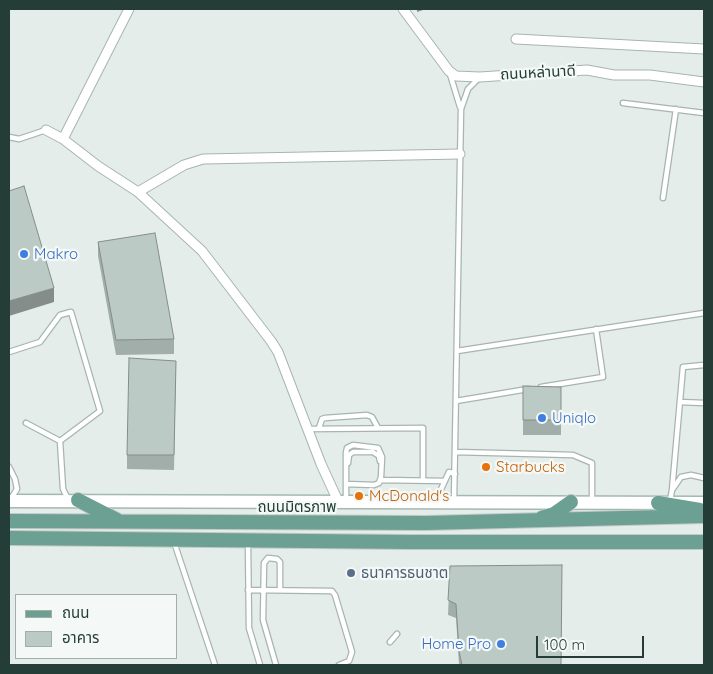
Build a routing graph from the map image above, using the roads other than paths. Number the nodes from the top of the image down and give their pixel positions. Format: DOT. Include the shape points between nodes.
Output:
graph roads {
  1 [pos="129,9"];
  2 [pos="403,9"];
  3 [pos="516,39"];
  4 [pos="704,49"];
  5 [pos="449,71"];
  6 [pos="480,76"];
  7 [pos="704,82"];
  8 [pos="624,102"];
  9 [pos="461,109"];
  10 [pos="676,109"];
  11 [pos="704,113"];
  12 [pos="46,130"];
  13 [pos="9,137"];
  14 [pos="63,139"];
  15 [pos="460,154"];
  16 [pos="138,192"];
  17 [pos="663,198"];
  18 [pos="704,313"];
  19 [pos="596,329"];
  20 [pos="457,351"];
  21 [pos="9,352"];
  22 [pos="704,365"];
  23 [pos="456,401"];
  24 [pos="680,402"];
  25 [pos="704,403"];
  26 [pos="26,423"];
  27 [pos="319,428"];
  28 [pos="378,428"];
  29 [pos="307,429"];
  30 [pos="60,441"];
  31 [pos="455,452"];
  32 [pos="9,467"];
  33 [pos="455,474"];
  34 [pos="704,478"];
  35 [pos="381,480"];
  36 [pos="423,480"];
  37 [pos="445,480"];
  38 [pos="346,484"];
  39 [pos="667,498"];
  40 [pos="9,500"];
  41 [pos="73,500"];
  42 [pos="342,501"];
  43 [pos="436,501"];
  44 [pos="454,502"];
  45 [pos="571,502"];
  46 [pos="592,502"];
  47 [pos="704,503"];
  48 [pos="704,511"];
  49 [pos="704,516"];
  50 [pos="532,521"];
  51 [pos="9,522"];
  52 [pos="120,522"];
  53 [pos="9,538"];
  54 [pos="174,540"];
  55 [pos="248,540"];
  56 [pos="704,542"];
  57 [pos="280,589"];
  58 [pos="248,590"];
  59 [pos="264,590"];
  60 [pos="397,634"];
  61 [pos="390,642"];
  62 [pos="215,665"];
  63 [pos="260,665"];
  64 [pos="276,665"];
  65 [pos="339,665"];
  1 -- 14 [label="street"];
  2 -- 5 [label="street"];
  3 -- 4 [label="street"];
  5 -- 6 [label="street, ถนนหล่านาดี" via="456,76"];
  5 -- 9 [label="lane"];
  6 -- 7 [label="street, ถนนหล่านาดี" via="587,70"];
  6 -- 9 [label="lane" via="468,89"];
  8 -- 10 [label="lane"];
  9 -- 15 [label="lane"];
  10 -- 11 [label="lane"];
  10 -- 17 [label="lane"];
  12 -- 13 [label="lane" via="19,139"];
  12 -- 14 [label="street"];
  14 -- 16 [label="street"];
  15 -- 16 [label="street" via="203,159 184,164"];
  15 -- 20 [label="lane"];
  16 -- 29 [label="street" via="202,251 271,341"];
  18 -- 19 [label="lane"];
  19 -- 20 [label="lane"];
  19 -- 23 [label="lane" via="603,377"];
  20 -- 23 [label="lane"];
  21 -- 30 [label="lane" via="40,342 60,315 72,312 100,412"];
  22 -- 24 [label="lane" via="683,367"];
  23 -- 31 [label="lane"];
  24 -- 25 [label="lane"];
  24 -- 39 [label="lane"];
  26 -- 30 [label="lane"];
  27 -- 28 [label="lane"];
  27 -- 28 [label="lane" via="325,418 366,415 372,417"];
  27 -- 29 [label="lane"];
  28 -- 36 [label="lane" via="423,428"];
  29 -- 42 [label="street" via="321,464"];
  30 -- 41 [label="lane" via="63,490"];
  31 -- 33 [label="lane"];
  31 -- 46 [label="lane" via="572,455 592,463"];
  32 -- 40 [label="lane" via="17,489"];
  33 -- 37 [label="lane" via="449,472"];
  33 -- 44 [label="lane"];
  34 -- 39 [label="lane" via="681,477"];
  35 -- 36 [label="lane"];
  35 -- 38 [label="lane" via="374,485"];
  35 -- 38 [label="lane" via="382,457 378,448 350,446 346,453"];
  36 -- 37 [label="lane"];
  37 -- 43 [label="lane"];
  38 -- 42 [label="lane"];
  39 -- 46 [label="main road, ถนนมิตรภาพ"];
  39 -- 47 [label="main road, ถนนมิตรภาพ"];
  39 -- 48 [label="main road"];
  40 -- 41 [label="main road, ถนนมิตรภาพ"];
  41 -- 42 [label="main road, ถนนมิตรภาพ"];
  41 -- 52 [label="main road"];
  42 -- 43 [label="main road, ถนนมิตรภาพ"];
  43 -- 44 [label="main road, ถนนมิตรภาพ"];
  44 -- 45 [label="main road, ถนนมิตรภาพ"];
  45 -- 46 [label="main road, ถนนมิตรภาพ"];
  45 -- 50 [label="main road" via="554,514"];
  49 -- 50 [label="main road, ถนนมิตรภาพ"];
  50 -- 52 [label="main road, ถนนมิตรภาพ" via="331,524"];
  51 -- 52 [label="main road, ถนนมิตรภาพ"];
  53 -- 54 [label="main road"];
  54 -- 55 [label="main road"];
  54 -- 62 [label="lane"];
  55 -- 56 [label="main road"];
  55 -- 58 [label="lane"];
  57 -- 59 [label="lane"];
  57 -- 59 [label="lane" via="280,562 268,558 264,563"];
  57 -- 65 [label="lane" via="334,592 352,652 349,661"];
  58 -- 59 [label="lane"];
  58 -- 63 [label="lane" via="249,628"];
  59 -- 64 [label="lane" via="264,624"];
  60 -- 61 [label="lane"];
}
